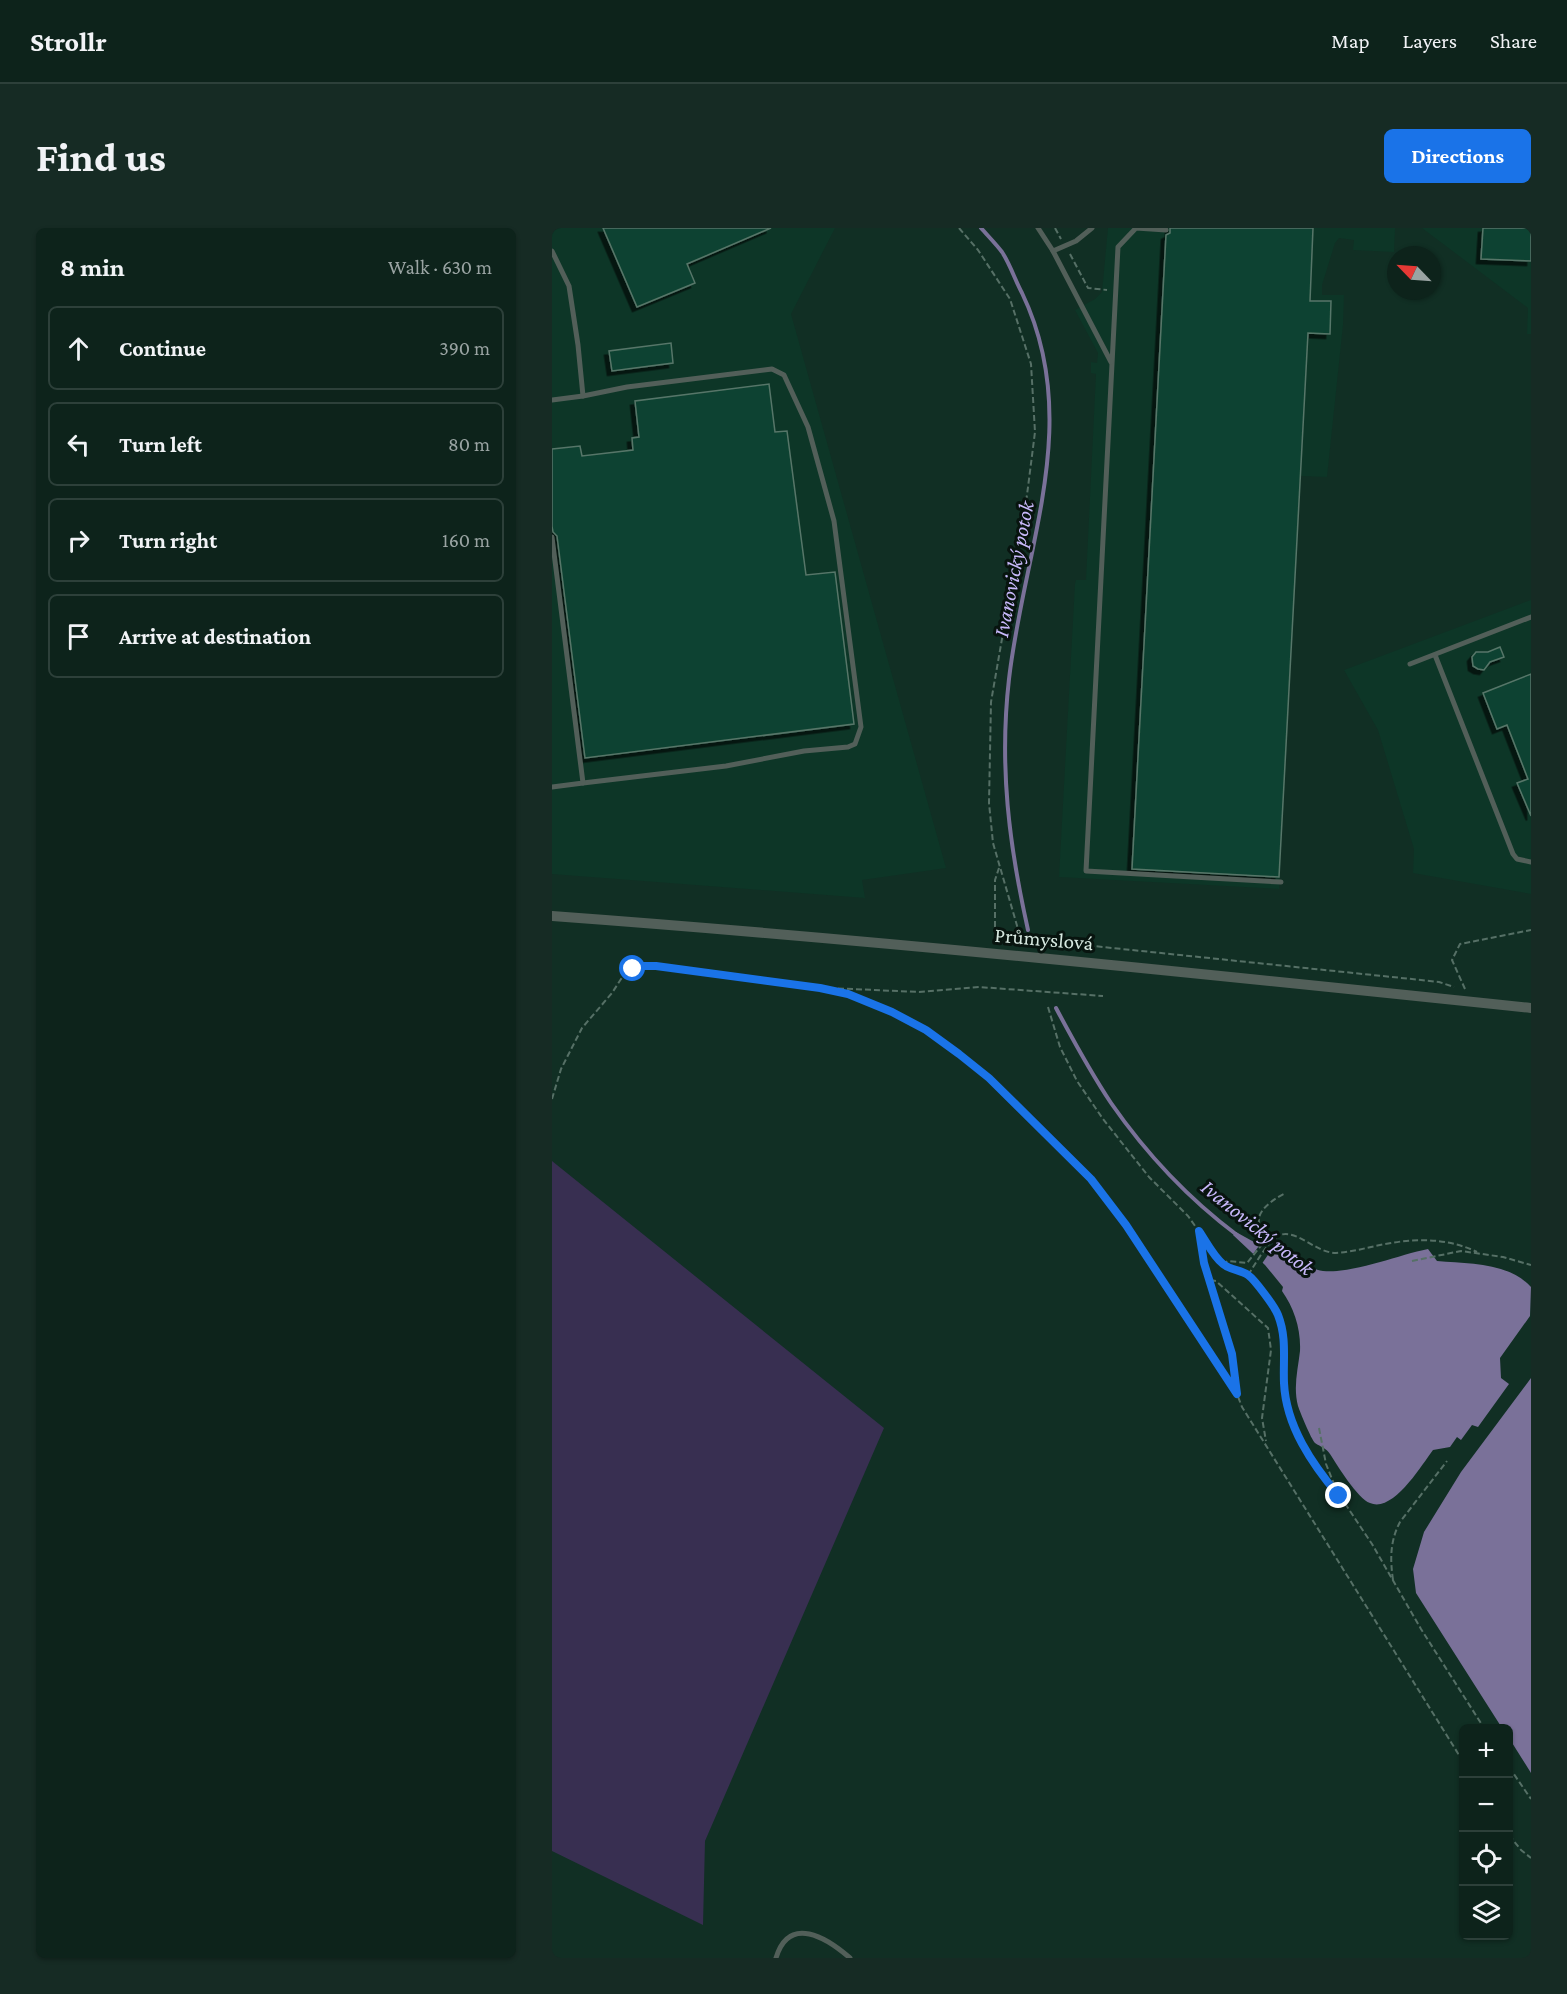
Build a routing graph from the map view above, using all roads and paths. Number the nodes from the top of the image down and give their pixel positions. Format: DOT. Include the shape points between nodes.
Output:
graph roads {
  1 [pos="959,228"];
  2 [pos="1038,228"];
  3 [pos="1055,228"];
  4 [pos="1092,228"];
  5 [pos="1166,230"];
  6 [pos="1065,246"];
  7 [pos="552,250"];
  8 [pos="1053,251"];
  9 [pos="1116,290"];
  10 [pos="1112,363"];
  11 [pos="583,396"];
  12 [pos="552,400"];
  13 [pos="552,537"];
  14 [pos="1531,617"];
  15 [pos="1435,654"];
  16 [pos="1410,664"];
  17 [pos="583,783"];
  18 [pos="552,787"];
  19 [pos="1531,862"];
  20 [pos="999,867"];
  21 [pos="1281,882"];
  22 [pos="552,916"];
  23 [pos="1018,929"];
  24 [pos="1531,930"];
  25 [pos="995,936"];
  26 [pos="1016,938"];
  27 [pos="820,988"];
  28 [pos="1103,996"];
  29 [pos="1048,1007"];
  30 [pos="1531,1008"];
  31 [pos="552,1099"];
  32 [pos="1286,1193"];
  33 [pos="1199,1231"];
  34 [pos="1477,1252"];
  35 [pos="1412,1261"];
  36 [pos="1222,1264"];
  37 [pos="1531,1265"];
  38 [pos="1248,1275"];
  39 [pos="1210,1280"];
  40 [pos="1237,1394"];
  41 [pos="1319,1428"];
  42 [pos="1266,1443"];
  43 [pos="1447,1461"];
  44 [pos="1339,1496"];
  45 [pos="1394,1583"];
  46 [pos="1482,1724"];
  47 [pos="1459,1754"];
  48 [pos="1513,1773"];
  49 [pos="1531,1799"];
  50 [pos="1513,1840"];
  51 [pos="1531,1858"];
  52 [pos="776,1958"];
  53 [pos="850,1958"];
  1 -- 20 [label="path" via="1010,299 1031,364 1035,432 991,702 989,803"];
  2 -- 8 [label="lane"];
  3 -- 6 [label="path"];
  4 -- 6 [label="lane"];
  5 -- 9 [label="lane" via="1136,228 1118,246"];
  6 -- 8 [label="lane"];
  6 -- 9 [label="path" via="1088,288"];
  7 -- 11 [label="lane" via="569,286"];
  8 -- 10 [label="lane"];
  9 -- 10 [label="lane"];
  10 -- 21 [label="lane" via="1086,871"];
  11 -- 12 [label="lane"];
  11 -- 17 [label="lane" via="772,369 784,375 808,427 834,521 861,727 855,744 848,747"];
  13 -- 17 [label="lane"];
  14 -- 15 [label="lane"];
  15 -- 16 [label="lane"];
  15 -- 19 [label="lane" via="1513,854"];
  17 -- 18 [label="lane"];
  20 -- 23 [label="path"];
  20 -- 25 [label="path" via="995,880"];
  22 -- 30 [label="street, Průmyslová" via="1049,958"];
  24 -- 26 [label="path" via="1460,944 1452,960 1466,991 1439,982"];
  27 -- 28 [label="path" via="919,992 980,987"];
  27 -- 31 [label="path" via="640,966 623,976 582,1028 561,1069"];
  27 -- 40 [label="path" via="868,1001 926,1030 1004,1092 1091,1179 1126,1225"];
  29 -- 33 [label="path" via="1060,1047 1102,1119"];
  32 -- 36 [label="path" via="1271,1201 1260,1217 1266,1235 1247,1263"];
  33 -- 36 [label="path"];
  33 -- 39 [label="path"];
  34 -- 35 [label="path"];
  34 -- 37 [label="path"];
  34 -- 38 [label="path" via="1432,1240 1329,1252 1287,1234 1269,1246"];
  36 -- 38 [label="path"];
  38 -- 44 [label="path" via="1273,1305 1281,1322 1286,1399 1296,1431 1321,1475"];
  39 -- 40 [label="path" via="1232,1354"];
  39 -- 42 [label="path" via="1216,1281 1268,1328 1272,1350 1262,1418"];
  40 -- 42 [label="path"];
  41 -- 44 [label="path" via="1326,1464"];
  42 -- 47 [label="path"];
  43 -- 45 [label="path" via="1395,1532 1391,1553"];
  44 -- 45 [label="path"];
  45 -- 46 [label="path"];
  48 -- 49 [label="path"];
  50 -- 51 [label="path"];
  52 -- 53 [label="lane" via="786,1940 809,1933"];
}
